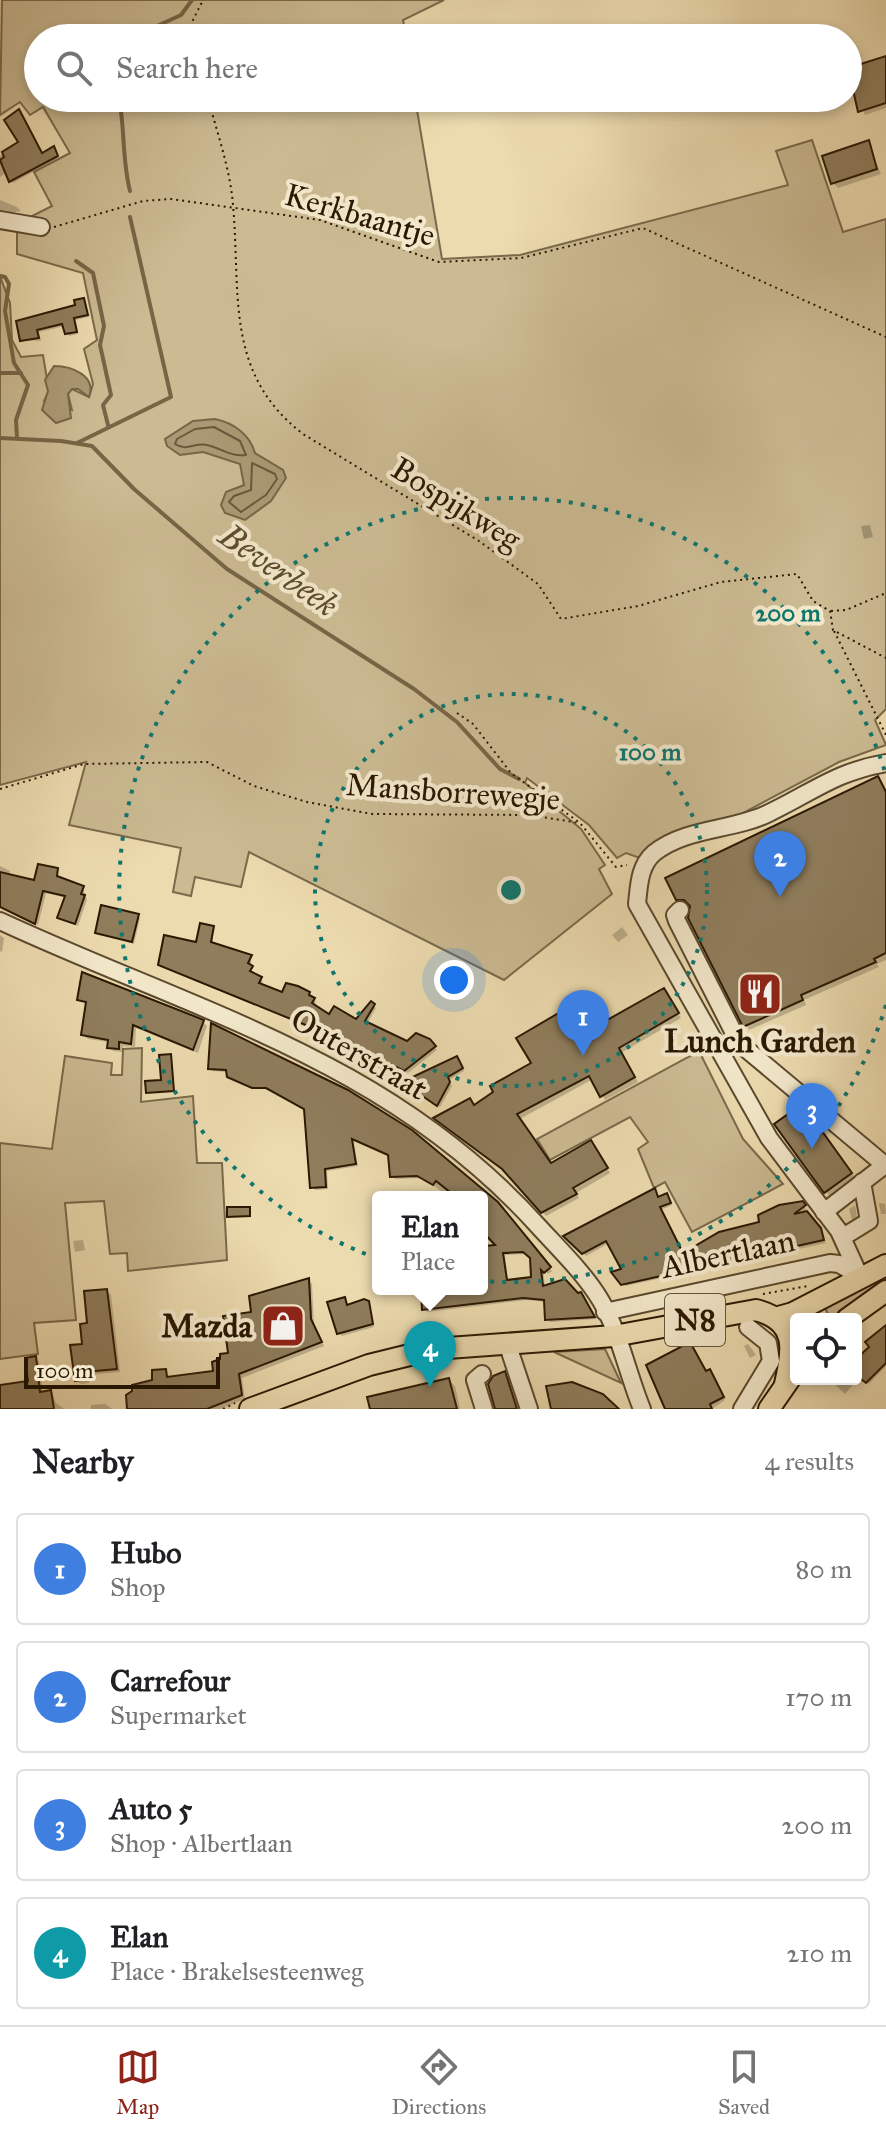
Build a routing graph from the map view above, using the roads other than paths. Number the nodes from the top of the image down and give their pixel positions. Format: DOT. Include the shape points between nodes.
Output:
graph roads {
  1 [pos="0,220"];
  2 [pos="41,227"];
  3 [pos="886,763"];
  4 [pos="680,910"];
  5 [pos="0,921"];
  6 [pos="739,1043"];
  7 [pos="722,1051"];
  8 [pos="886,1166"];
  9 [pos="862,1182"];
  10 [pos="824,1212"];
  11 [pos="843,1237"];
  12 [pos="886,1265"];
  13 [pos="860,1277"];
  14 [pos="886,1291"];
  15 [pos="605,1312"];
  16 [pos="855,1313"];
  17 [pos="775,1318"];
  18 [pos="748,1327"];
  19 [pos="614,1336"];
  20 [pos="790,1338"];
  21 [pos="507,1343"];
  22 [pos="790,1378"];
  23 [pos="519,1380"];
  24 [pos="276,1403"];
  25 [pos="250,1409"];
  26 [pos="484,1409"];
  27 [pos="529,1409"];
  28 [pos="642,1409"];
  29 [pos="742,1409"];
  30 [pos="769,1409"];
  1 -- 2 [label="street"];
  3 -- 7 [label="street, Albertlaan" via="851,769 767,815 690,835 647,861 637,904"];
  4 -- 6 [label="street" via="677,921"];
  5 -- 15 [label="street, Outerstraat" via="286,1042 401,1108 498,1181 579,1272"];
  6 -- 7 [label="street"];
  6 -- 8 [label="street"];
  7 -- 10 [label="street, Albertlaan" via="769,1138"];
  8 -- 9 [label="street"];
  9 -- 10 [label="street"];
  9 -- 11 [label="street" via="869,1221"];
  10 -- 11 [label="street, Albertlaan"];
  11 -- 13 [label="street, Albertlaan"];
  12 -- 13 [label="main road, Albertlaan"];
  13 -- 15 [label="street, Albertlaan" via="830,1263"];
  13 -- 17 [label="main road, Albertlaan"];
  14 -- 16 [label="main road"];
  15 -- 19 [label="street, Outerstraat"];
  17 -- 19 [label="main road, Albertlaan / N8" via="756,1310"];
  17 -- 20 [label="main road"];
  18 -- 29 [label="street" via="768,1343 771,1361"];
  19 -- 21 [label="main road, N8"];
  19 -- 28 [label="street, Outerstraat"];
  21 -- 23 [label="street"];
  21 -- 24 [label="main road, N8" via="401,1356"];
  22 -- 30 [label="main road"];
  23 -- 26 [label="street" via="507,1368 475,1380"];
  23 -- 27 [label="street"];
  24 -- 25 [label="main road, N8"];
}
